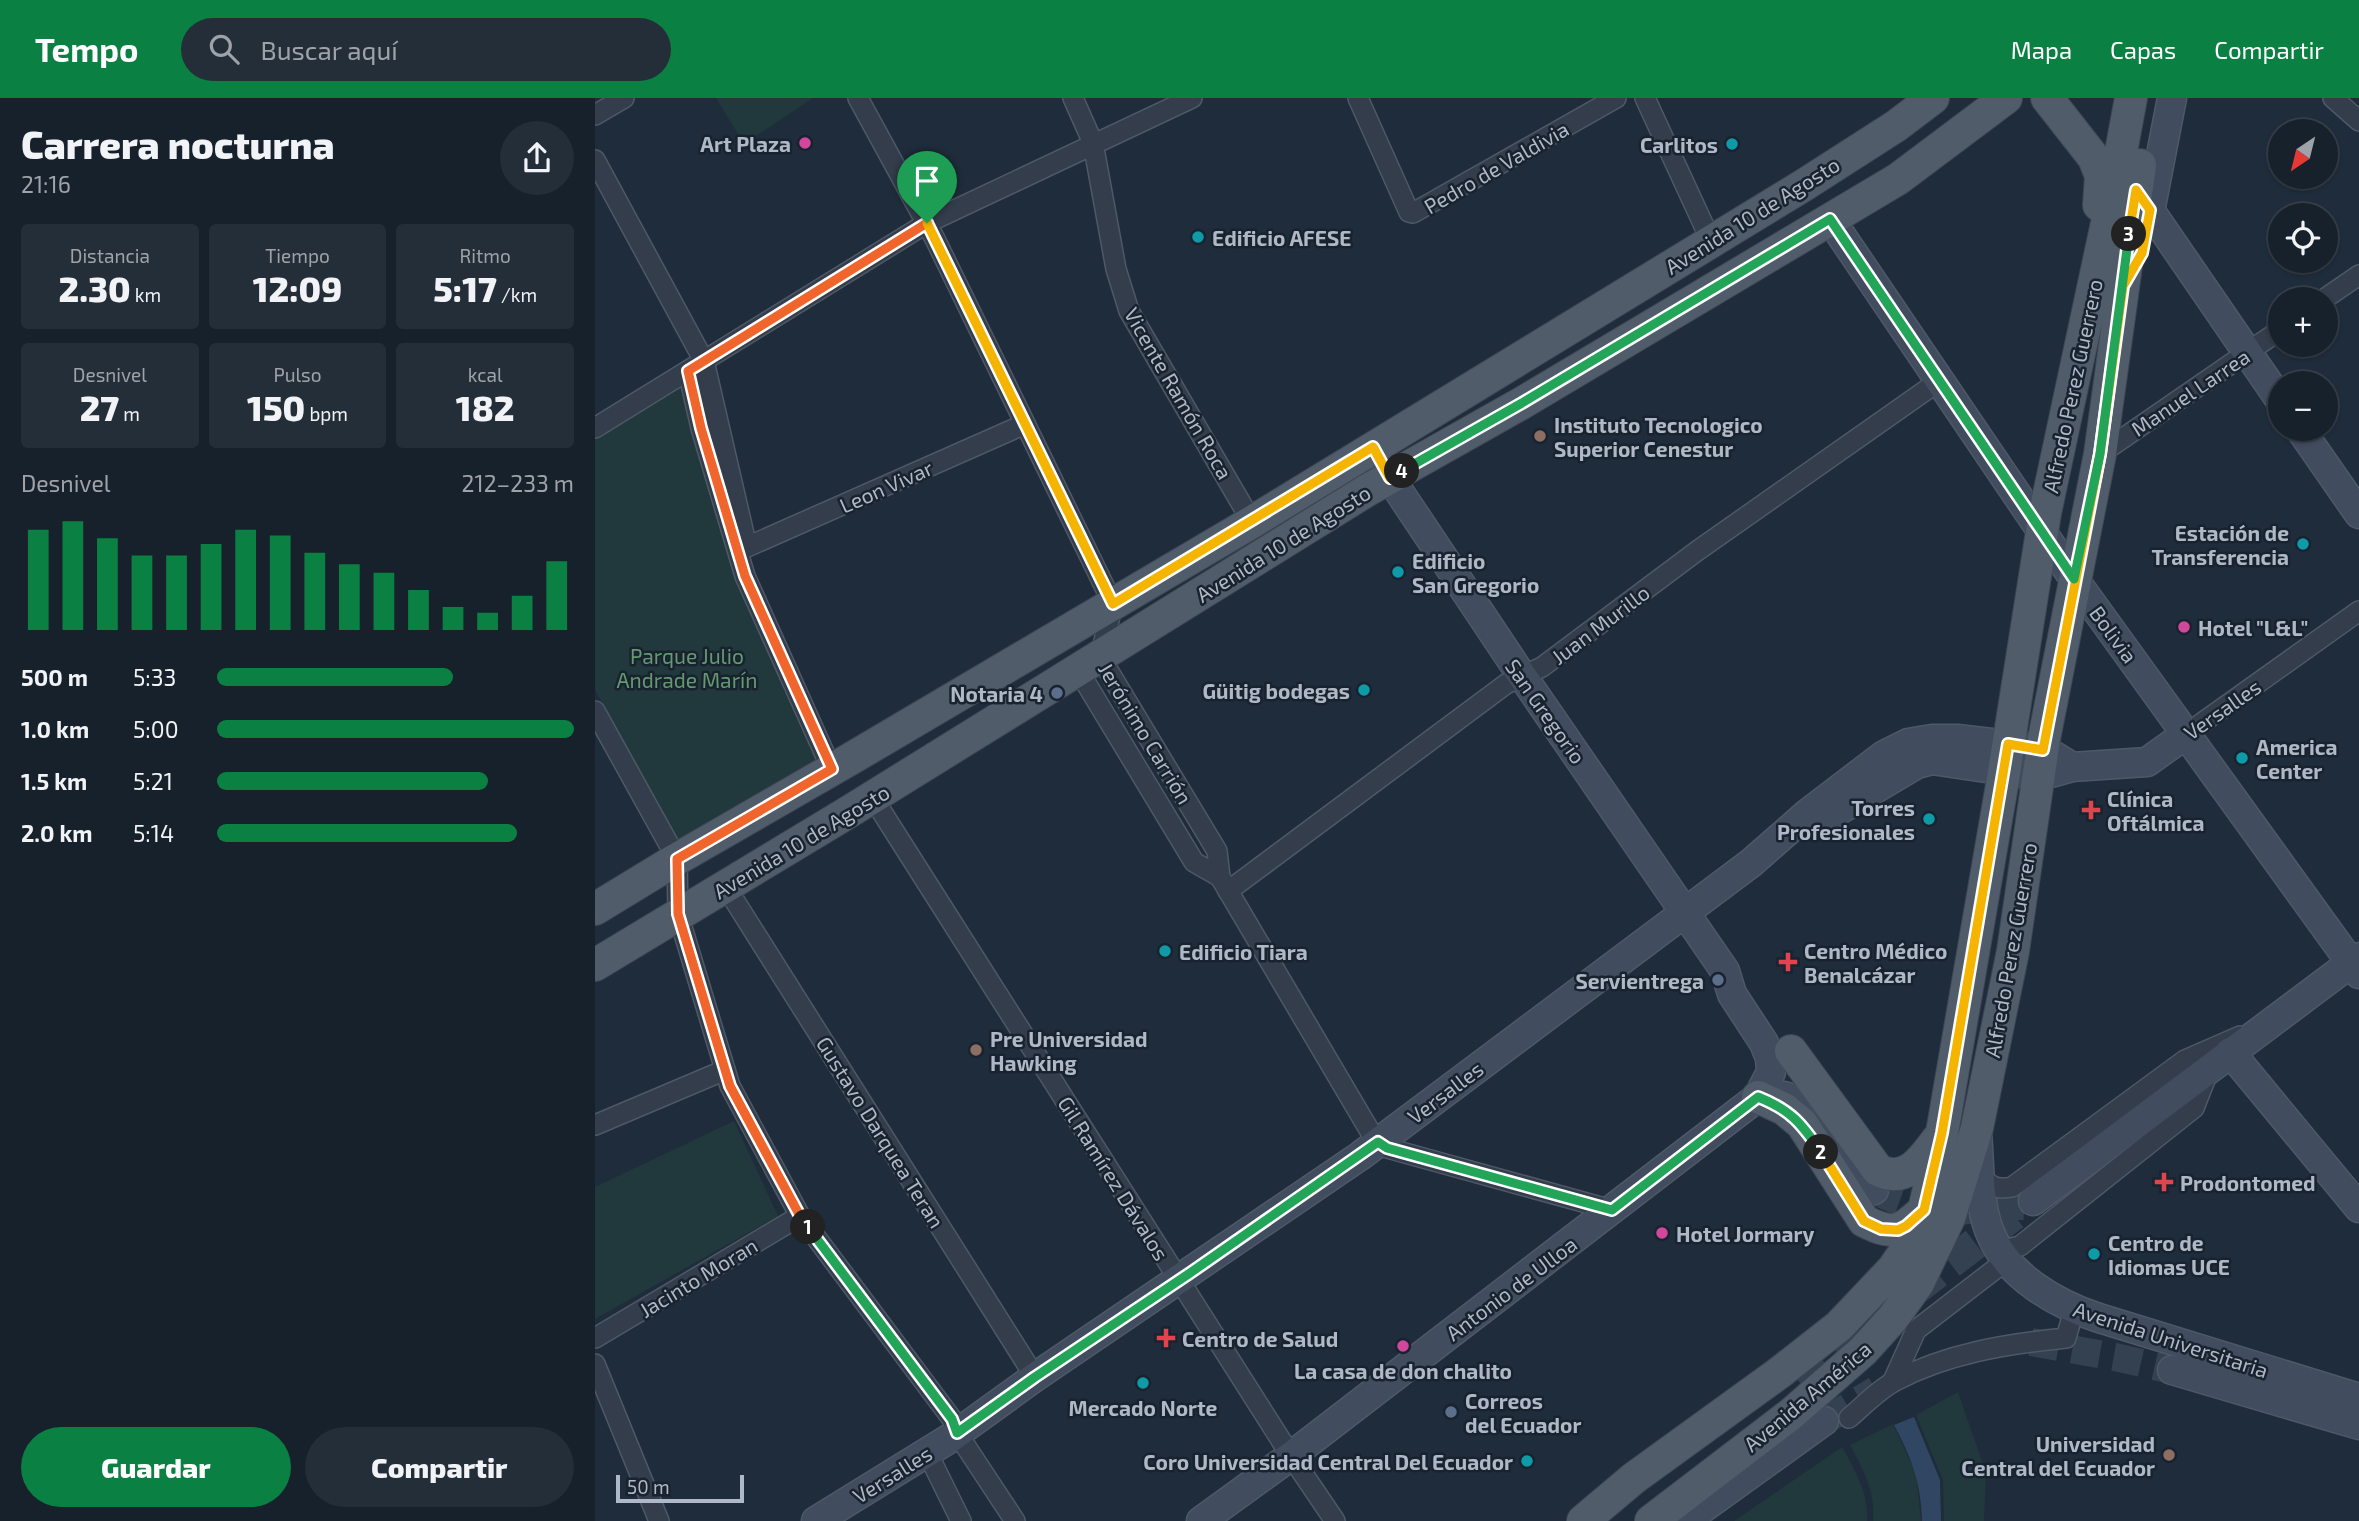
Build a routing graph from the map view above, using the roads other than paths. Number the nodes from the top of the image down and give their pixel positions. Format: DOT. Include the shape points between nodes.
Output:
graph roads {
  1 [pos="624,98"];
  2 [pos="858,98"];
  3 [pos="1073,98"];
  4 [pos="1192,98"];
  5 [pos="1358,98"];
  6 [pos="1616,98"];
  7 [pos="1645,98"];
  8 [pos="1933,98"];
  9 [pos="2005,98"];
  10 [pos="2047,98"];
  11 [pos="2131,98"];
  12 [pos="2152,98"];
  13 [pos="2172,98"];
  14 [pos="2333,98"];
  15 [pos="595,115"];
  16 [pos="2359,121"];
  17 [pos="1093,143"];
  18 [pos="2133,147"];
  19 [pos="595,160"];
  20 [pos="2143,200"];
  21 [pos="1830,219"];
  22 [pos="927,223"];
  23 [pos="1711,242"];
  24 [pos="2359,275"];
  25 [pos="2108,288"];
  26 [pos="2338,289"];
  27 [pos="2268,338"];
  28 [pos="2247,353"];
  29 [pos="696,366"];
  30 [pos="1939,382"];
  31 [pos="2268,383"];
  32 [pos="1025,424"];
  33 [pos="595,428"];
  34 [pos="2308,441"];
  35 [pos="1374,446"];
  36 [pos="2100,454"];
  37 [pos="1390,478"];
  38 [pos="2359,514"];
  39 [pos="1252,522"];
  40 [pos="2042,533"];
  41 [pos="2074,579"];
  42 [pos="1113,604"];
  43 [pos="2359,611"];
  44 [pos="1089,664"];
  45 [pos="1522,676"];
  46 [pos="595,711"];
  47 [pos="2185,735"];
  48 [pos="2006,757"];
  49 [pos="2041,763"];
  50 [pos="832,769"];
  51 [pos="873,798"];
  52 [pos="677,859"];
  53 [pos="1224,884"];
  54 [pos="726,887"];
  55 [pos="595,909"];
  56 [pos="1685,911"];
  57 [pos="678,914"];
  58 [pos="2356,964"];
  59 [pos="595,965"];
  60 [pos="1725,971"];
  61 [pos="2270,1023"];
  62 [pos="1791,1051"];
  63 [pos="2220,1060"];
  64 [pos="725,1070"];
  65 [pos="1758,1097"];
  66 [pos="1823,1124"];
  67 [pos="595,1125"];
  68 [pos="1977,1128"];
  69 [pos="1942,1133"];
  70 [pos="1378,1142"];
  71 [pos="1980,1173"];
  72 [pos="1874,1190"];
  73 [pos="2033,1201"];
  74 [pos="2359,1208"];
  75 [pos="1612,1210"];
  76 [pos="1924,1210"];
  77 [pos="800,1216"];
  78 [pos="2004,1255"];
  79 [pos="1180,1280"];
  80 [pos="2074,1310"];
  81 [pos="595,1338"];
  82 [pos="595,1364"];
  83 [pos="2172,1370"];
  84 [pos="1035,1377"];
  85 [pos="1797,1379"];
  86 [pos="1893,1381"];
  87 [pos="2359,1398"];
  88 [pos="1836,1420"];
  89 [pos="2359,1426"];
  90 [pos="957,1433"];
  91 [pos="927,1452"];
  92 [pos="1291,1456"];
  93 [pos="659,1521"];
  94 [pos="816,1521"];
  95 [pos="961,1521"];
  96 [pos="1014,1521"];
  97 [pos="1201,1521"];
  98 [pos="1335,1521"];
  99 [pos="1583,1521"];
  100 [pos="1598,1521"];
  101 [pos="1651,1521"];
  102 [pos="1685,1521"];
  1 -- 15 [label="street"];
  2 -- 22 [label="street"];
  3 -- 17 [label="street, Vicente Ramón Roca"];
  4 -- 17 [label="street"];
  5 -- 6 [label="street, Pedro de Valdivia" via="1411,213"];
  7 -- 23 [label="street"];
  8 -- 23 [label="main road, Avenida 10 de Agosto" via="1896,127"];
  9 -- 21 [label="main road, Avenida 10 de Agosto" via="1898,179"];
  10 -- 25 [label="main road" via="2094,158 2101,176 2102,196 2087,263"];
  11 -- 18 [label="main road"];
  12 -- 18 [label="main road"];
  13 -- 20 [label="street"];
  14 -- 16 [label="street"];
  17 -- 22 [label="street"];
  17 -- 39 [label="street, Vicente Ramón Roca" via="1116,269 1129,311"];
  18 -- 20 [label="main road, Alfredo Perez Guerrero"];
  18 -- 25 [label="main road, Alfredo Perez Guerrero"];
  19 -- 29 [label="street"];
  20 -- 25 [label="main road, Alfredo Perez Guerrero"];
  20 -- 28 [label="street"];
  21 -- 30 [label="street, Bolivia"];
  21 -- 37 [label="main road, Avenida 10 de Agosto"];
  22 -- 29 [label="street"];
  22 -- 32 [label="street"];
  23 -- 35 [label="main road, Avenida 10 de Agosto"];
  24 -- 26 [label="street"];
  25 -- 36 [label="main road, Alfredo Perez Guerrero"];
  25 -- 40 [label="main road, Alfredo Perez Guerrero"];
  27 -- 28 [label="street, Manuel Larrea"];
  28 -- 31 [label="street"];
  28 -- 36 [label="street, Manuel Larrea"];
  29 -- 32 [label="street, Leon Vivar" via="747,547"];
  29 -- 33 [label="street"];
  29 -- 50 [label="street" via="701,428 745,576"];
  30 -- 40 [label="street, Bolivia"];
  30 -- 45 [label="street, Juan Murillo" via="1697,551 1542,667"];
  32 -- 42 [label="street"];
  34 -- 38 [label="street"];
  35 -- 37 [label="street, San Gregorio"];
  35 -- 39 [label="main road, Avenida 10 de Agosto"];
  36 -- 41 [label="main road, Alfredo Perez Guerrero"];
  37 -- 44 [label="main road, Avenida 10 de Agosto"];
  37 -- 45 [label="street, San Gregorio"];
  39 -- 42 [label="main road, Avenida 10 de Agosto"];
  40 -- 41 [label="street, Bolivia"];
  40 -- 48 [label="main road, Alfredo Perez Guerrero"];
  41 -- 47 [label="street, Bolivia"];
  41 -- 49 [label="main road, Alfredo Perez Guerrero"];
  42 -- 44 [label="street, Jerónimo Carrión"];
  42 -- 50 [label="main road, Avenida 10 de Agosto"];
  43 -- 47 [label="street, Versalles"];
  44 -- 51 [label="main road, Avenida 10 de Agosto"];
  44 -- 53 [label="street, Jerónimo Carrión" via="1217,851"];
  45 -- 53 [label="street, Juan Murillo"];
  45 -- 56 [label="street, San Gregorio"];
  46 -- 52 [label="street"];
  47 -- 49 [label="street, Versalles" via="2147,762 2072,767"];
  47 -- 58 [label="street, Bolivia"];
  48 -- 49 [label="street, Versalles"];
  48 -- 56 [label="street, Versalles" via="1957,739 1908,743 1884,755"];
  48 -- 69 [label="main road, Alfredo Perez Guerrero"];
  49 -- 68 [label="main road, Alfredo Perez Guerrero" via="2013,950"];
  50 -- 52 [label="main road, Avenida 10 de Agosto"];
  51 -- 54 [label="main road, Avenida 10 de Agosto"];
  51 -- 79 [label="street, Gil Ramírez Dávalos"];
  52 -- 55 [label="main road, Avenida 10 de Agosto"];
  52 -- 57 [label="street"];
  53 -- 70 [label="street, Jerónimo Carrión"];
  54 -- 57 [label="main road, Avenida 10 de Agosto"];
  54 -- 84 [label="street, Gustavo Darquea Teran"];
  56 -- 60 [label="street, San Gregorio"];
  56 -- 70 [label="street, Versalles"];
  57 -- 59 [label="main road, Avenida 10 de Agosto"];
  57 -- 64 [label="street"];
  58 -- 61 [label="street"];
  60 -- 62 [label="street, San Gregorio" via="1743,981"];
  60 -- 65 [label="street, San Gregorio" via="1732,993 1770,1058 1771,1072"];
  61 -- 63 [label="street"];
  61 -- 71 [label="street" via="2185,1060 2012,1187 1991,1187"];
  62 -- 66 [label="street, San Gregorio"];
  62 -- 69 [label="main road" via="1878,1170 1894,1175 1908,1172"];
  63 -- 73 [label="street"];
  63 -- 74 [label="street"];
  63 -- 78 [label="street" via="2194,1108"];
  64 -- 67 [label="street"];
  64 -- 77 [label="street"];
  65 -- 66 [label="street" via="1779,1094 1795,1098"];
  65 -- 75 [label="street, Antonio de Ulloa"];
  65 -- 76 [label="main road" via="1802,1124 1864,1221 1898,1230"];
  66 -- 72 [label="street, San Gregorio" via="1856,1175"];
  68 -- 71 [label="street, Avenida Universitaria"];
  68 -- 101 [label="main road, Avenida América" via="1938,1244 1893,1318 1817,1393"];
  69 -- 76 [label="main road, Alfredo Perez Guerrero"];
  70 -- 75 [label="street"];
  70 -- 79 [label="street, Versalles"];
  71 -- 78 [label="street, Avenida Universitaria" via="1989,1231"];
  75 -- 92 [label="street, Antonio de Ulloa"];
  76 -- 99 [label="main road, Avenida América" via="1904,1255 1839,1326"];
  77 -- 81 [label="street, Jacinto Moran"];
  77 -- 90 [label="street" via="952,1419"];
  78 -- 80 [label="street, Avenida Universitaria" via="2035,1286"];
  78 -- 86 [label="street" via="1916,1330"];
  79 -- 84 [label="street, Versalles"];
  79 -- 92 [label="street, Gil Ramírez Dávalos"];
  80 -- 86 [label="street" via="2066,1338 2004,1345"];
  80 -- 87 [label="street, Avenida Universitaria"];
  82 -- 93 [label="street"];
  83 -- 89 [label="street, Avenida Universitaria"];
  84 -- 90 [label="street, Versalles"];
  85 -- 100 [label="main road"];
  86 -- 88 [label="street"];
  88 -- 102 [label="street"];
  90 -- 91 [label="street, Versalles"];
  90 -- 96 [label="street"];
  91 -- 94 [label="street, Versalles"];
  91 -- 95 [label="street"];
  92 -- 97 [label="street, Antonio de Ulloa"];
  92 -- 98 [label="street, Gil Ramírez Dávalos"];
}
